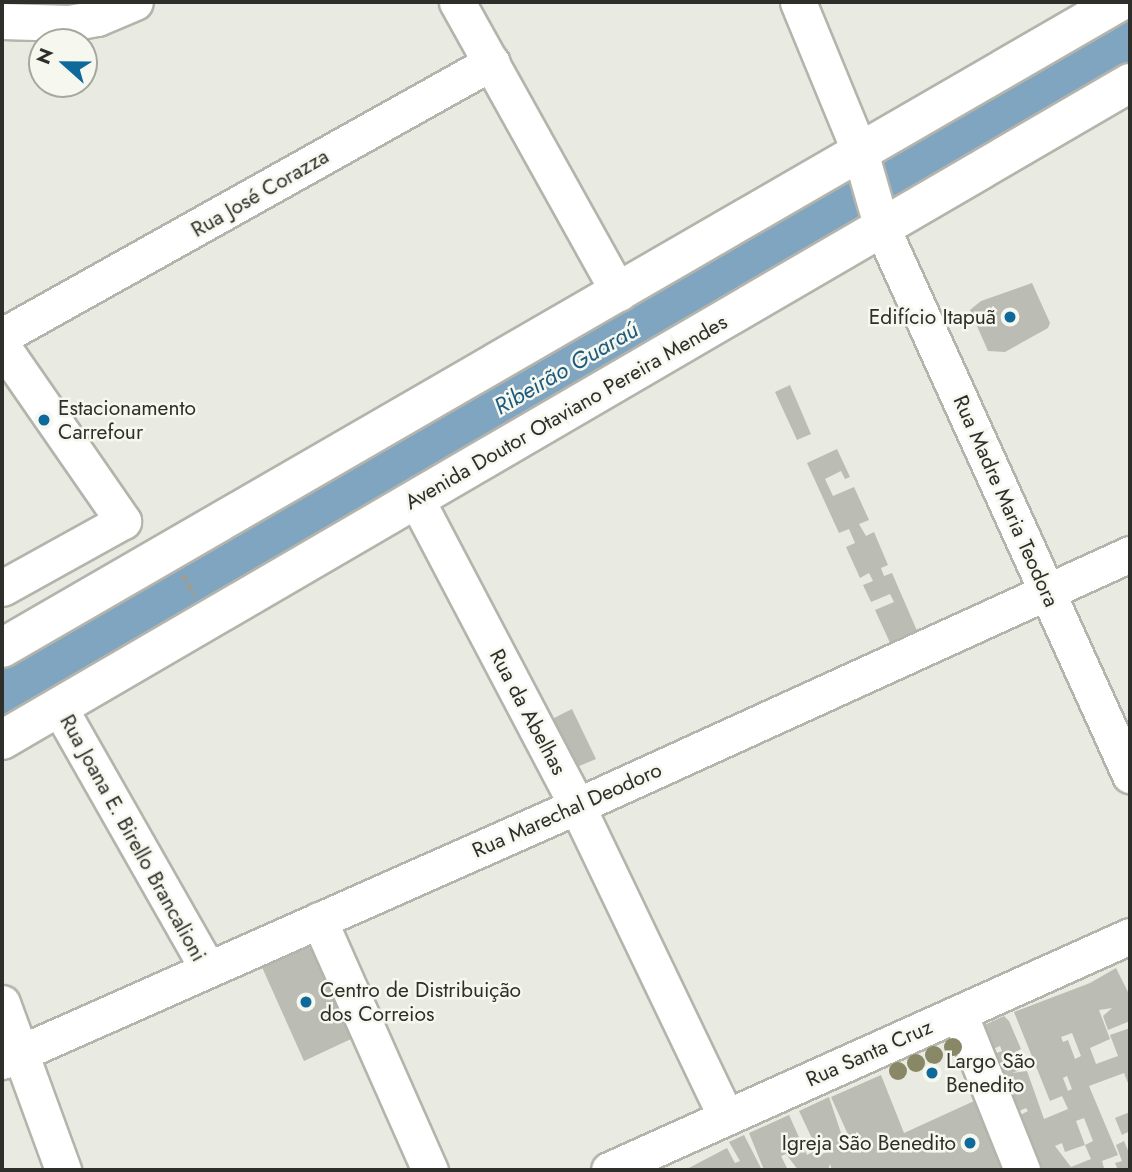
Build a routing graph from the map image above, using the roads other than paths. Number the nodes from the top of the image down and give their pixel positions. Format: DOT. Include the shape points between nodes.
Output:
graph roads {
  1 [pos="135,2"];
  2 [pos="457,2"];
  3 [pos="798,2"];
  4 [pos="1119,2"];
  5 [pos="1079,13"];
  6 [pos="2,21"];
  7 [pos="492,62"];
  8 [pos="1130,83"];
  9 [pos="863,162"];
  10 [pos="880,220"];
  11 [pos="619,293"];
  12 [pos="15,330"];
  13 [pos="2,346"];
  14 [pos="416,499"];
  15 [pos="1130,554"];
  16 [pos="2,588"];
  17 [pos="1047,591"];
  18 [pos="2,648"];
  19 [pos="59,707"];
  20 [pos="2,740"];
  21 [pos="1130,775"];
  22 [pos="577,806"];
  23 [pos="319,920"];
  24 [pos="1130,936"];
  25 [pos="208,970"];
  26 [pos="2,1003"];
  27 [pos="959,1013"];
  28 [pos="11,1056"];
  29 [pos="726,1117"];
  30 [pos="62,1170"];
  31 [pos="430,1170"];
  32 [pos="608,1170"];
  33 [pos="1022,1170"];
  1 -- 6 [label="street" via="97,18 69,23"];
  2 -- 7 [label="street"];
  3 -- 9 [label="street"];
  4 -- 5 [label="main road"];
  5 -- 9 [label="main road"];
  7 -- 11 [label="street"];
  7 -- 12 [label="street, Rua José Corazza"];
  8 -- 10 [label="main road, Avenida Doutor Otaviano Pereira Mendes"];
  9 -- 10 [label="street, Rua Madre Maria Teodora"];
  9 -- 11 [label="main road"];
  10 -- 14 [label="main road, Avenida Doutor Otaviano Pereira Mendes"];
  10 -- 17 [label="street, Rua Madre Maria Teodora"];
  11 -- 18 [label="main road"];
  13 -- 16 [label="street" via="123,521"];
  14 -- 19 [label="main road, Avenida Doutor Otaviano Pereira Mendes"];
  14 -- 22 [label="street, Rua da Abelhas"];
  15 -- 17 [label="street, Rua Marechal Deodoro"];
  17 -- 21 [label="street, Rua Madre Maria Teodora"];
  17 -- 22 [label="street, Rua Marechal Deodoro"];
  19 -- 20 [label="main road, Avenida Doutor Otaviano Pereira Mendes"];
  19 -- 25 [label="street, Rua Joana E. Birello Brancalioni"];
  22 -- 23 [label="street, Rua Marechal Deodoro"];
  22 -- 29 [label="street, Rua da Abelhas"];
  23 -- 25 [label="street, Rua Marechal Deodoro"];
  23 -- 31 [label="street"];
  24 -- 27 [label="street, Rua Santa Cruz"];
  25 -- 28 [label="street, Rua Marechal Deodoro"];
  26 -- 28 [label="street"];
  27 -- 29 [label="street, Rua Santa Cruz"];
  27 -- 33 [label="street"];
  28 -- 30 [label="street"];
  29 -- 32 [label="street, Rua Santa Cruz"];
}
